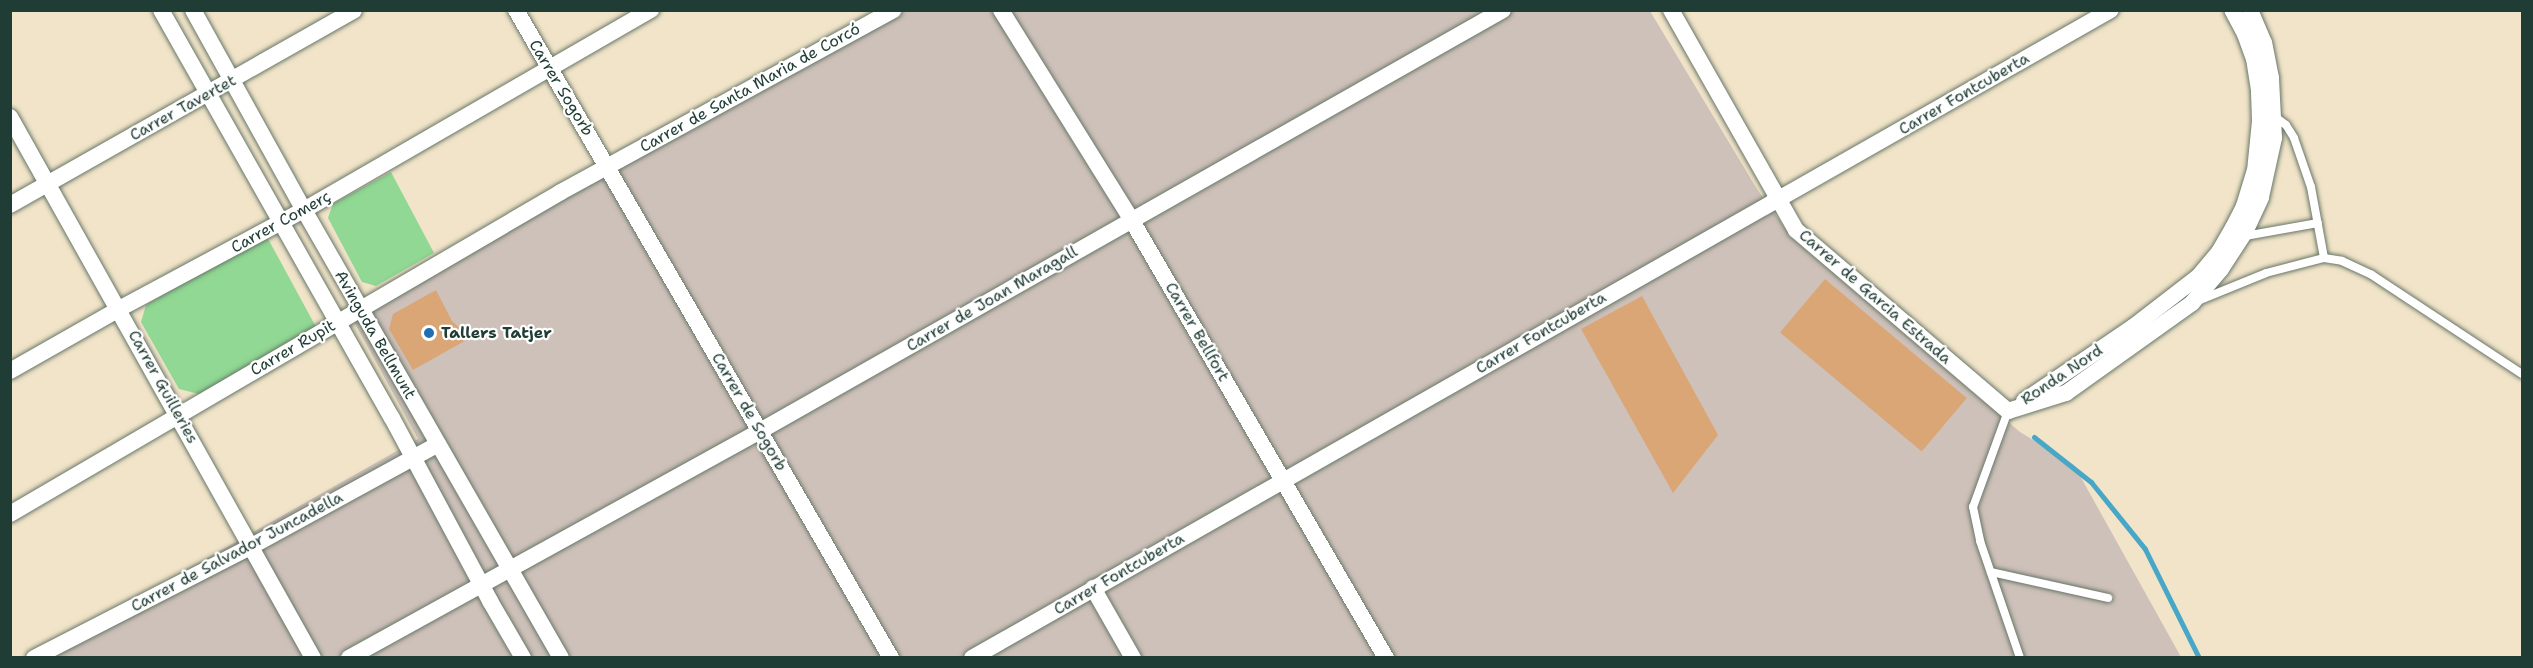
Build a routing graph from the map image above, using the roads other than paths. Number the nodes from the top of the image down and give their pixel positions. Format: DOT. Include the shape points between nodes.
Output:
graph roads {
  1 [pos="161,10"];
  2 [pos="193,10"];
  3 [pos="354,10"];
  4 [pos="516,10"];
  5 [pos="651,10"];
  6 [pos="893,10"];
  7 [pos="1001,10"];
  8 [pos="1503,10"];
  9 [pos="1671,10"];
  10 [pos="2111,10"];
  11 [pos="2232,10"];
  12 [pos="2250,10"];
  13 [pos="549,70"];
  14 [pos="232,80"];
  15 [pos="208,95"];
  16 [pos="2274,116"];
  17 [pos="10,117"];
  18 [pos="608,166"];
  19 [pos="48,184"];
  20 [pos="1777,200"];
  21 [pos="10,205"];
  22 [pos="303,210"];
  23 [pos="1131,219"];
  24 [pos="282,222"];
  25 [pos="2318,223"];
  26 [pos="2242,236"];
  27 [pos="2324,258"];
  28 [pos="2192,303"];
  29 [pos="119,309"];
  30 [pos="360,309"];
  31 [pos="338,322"];
  32 [pos="10,371"];
  33 [pos="2523,374"];
  34 [pos="2008,411"];
  35 [pos="178,415"];
  36 [pos="760,431"];
  37 [pos="438,444"];
  38 [pos="413,457"];
  39 [pos="1283,480"];
  40 [pos="10,514"];
  41 [pos="252,546"];
  42 [pos="510,569"];
  43 [pos="1991,572"];
  44 [pos="481,585"];
  45 [pos="1094,588"];
  46 [pos="2109,597"];
  47 [pos="34,657"];
  48 [pos="313,657"];
  49 [pos="349,657"];
  50 [pos="523,657"];
  51 [pos="561,657"];
  52 [pos="891,657"];
  53 [pos="972,657"];
  54 [pos="1133,657"];
  55 [pos="1386,657"];
  56 [pos="2020,657"];
  1 -- 15 [label="street, Avinguda Bellmunt"];
  2 -- 14 [label="street, Avinguda Bellmunt"];
  3 -- 14 [label="street, Carrer Tavertet"];
  4 -- 13 [label="street, Carrer Sogorb"];
  5 -- 13 [label="street, Carrer Comerç"];
  6 -- 18 [label="street, Carrer de Santa Maria de Corcó"];
  7 -- 23 [label="street, Carrer Bellfort"];
  8 -- 23 [label="street, Carrer de Joan Maragall"];
  9 -- 20 [label="street, Carrer de Garcia Estrada"];
  10 -- 20 [label="street, Carrer Fontcuberta"];
  11 -- 34 [label="street, Ronda Nord" via="2254,59 2260,121 2255,171 2234,228 2199,276 2133,327"];
  12 -- 16 [label="street, Ronda Nord" via="2264,43"];
  13 -- 18 [label="street, Carrer Sogorb"];
  13 -- 22 [label="street, Carrer Comerç"];
  14 -- 15 [label="street, Carrer Tavertet"];
  14 -- 22 [label="street, Avinguda Bellmunt"];
  15 -- 19 [label="street, Carrer Tavertet"];
  15 -- 24 [label="street, Avinguda Bellmunt"];
  16 -- 25 [label="lane" via="2294,138 2311,187"];
  16 -- 26 [label="street, Ronda Nord" via="2274,138 2261,197"];
  17 -- 19 [label="street, Carrer Guilleries"];
  18 -- 30 [label="street, Carrer Rupit"];
  18 -- 36 [label="street, Carrer de Sogorb"];
  19 -- 21 [label="street, Carrer Tavertet"];
  19 -- 29 [label="street, Carrer Guilleries"];
  20 -- 34 [label="street, Carrer de Garcia Estrada" via="1796,230"];
  20 -- 39 [label="street, Carrer Fontcuberta"];
  22 -- 24 [label="street, Carrer Comerç"];
  22 -- 30 [label="street, Avinguda Bellmunt"];
  23 -- 36 [label="street, Carrer de Joan Maragall"];
  23 -- 39 [label="street, Carrer Bellfort"];
  24 -- 29 [label="street, Carrer Comerç"];
  24 -- 31 [label="street, Avinguda Bellmunt"];
  25 -- 26 [label="lane"];
  25 -- 27 [label="lane"];
  26 -- 28 [label="street, Ronda Nord"];
  27 -- 28 [label="lane" via="2266,273"];
  27 -- 33 [label="lane" via="2342,261 2372,275"];
  28 -- 34 [label="street, Ronda Nord" via="2066,393"];
  29 -- 32 [label="street, Carrer Comerç"];
  29 -- 35 [label="street, Carrer Guilleries"];
  30 -- 31 [label="street, Carrer Rupit"];
  30 -- 37 [label="street, Avinguda Bellmunt"];
  31 -- 35 [label="street, Carrer Rupit"];
  31 -- 38 [label="street, Avinguda Bellmunt"];
  34 -- 43 [label="lane" via="1973,507 1974,523"];
  35 -- 40 [label="street, Carrer Rupit"];
  35 -- 41 [label="street, Carrer Guilleries"];
  36 -- 42 [label="street, Carrer de Joan Maragall"];
  36 -- 52 [label="street, Carrer de Sogorb"];
  37 -- 38 [label="street, Carrer de Salvador Juncadella"];
  37 -- 42 [label="street, Avinguda Bellmunt"];
  38 -- 41 [label="street, Carrer de Salvador Juncadella"];
  38 -- 44 [label="street, Avinguda Bellmunt"];
  39 -- 45 [label="street, Carrer Fontcuberta"];
  39 -- 55 [label="street, Carrer Bellfort"];
  41 -- 47 [label="street, Carrer de Salvador Juncadella"];
  41 -- 48 [label="street, Carrer Guilleries"];
  42 -- 44 [label="street, Carrer de Joan Maragall"];
  42 -- 51 [label="street, Avinguda Bellmunt"];
  43 -- 46 [label="lane"];
  43 -- 56 [label="lane"];
  44 -- 49 [label="street, Carrer de Joan Maragall"];
  44 -- 50 [label="street, Avinguda Bellmunt"];
  45 -- 53 [label="street, Carrer Fontcuberta"];
  45 -- 54 [label="street"];
}
